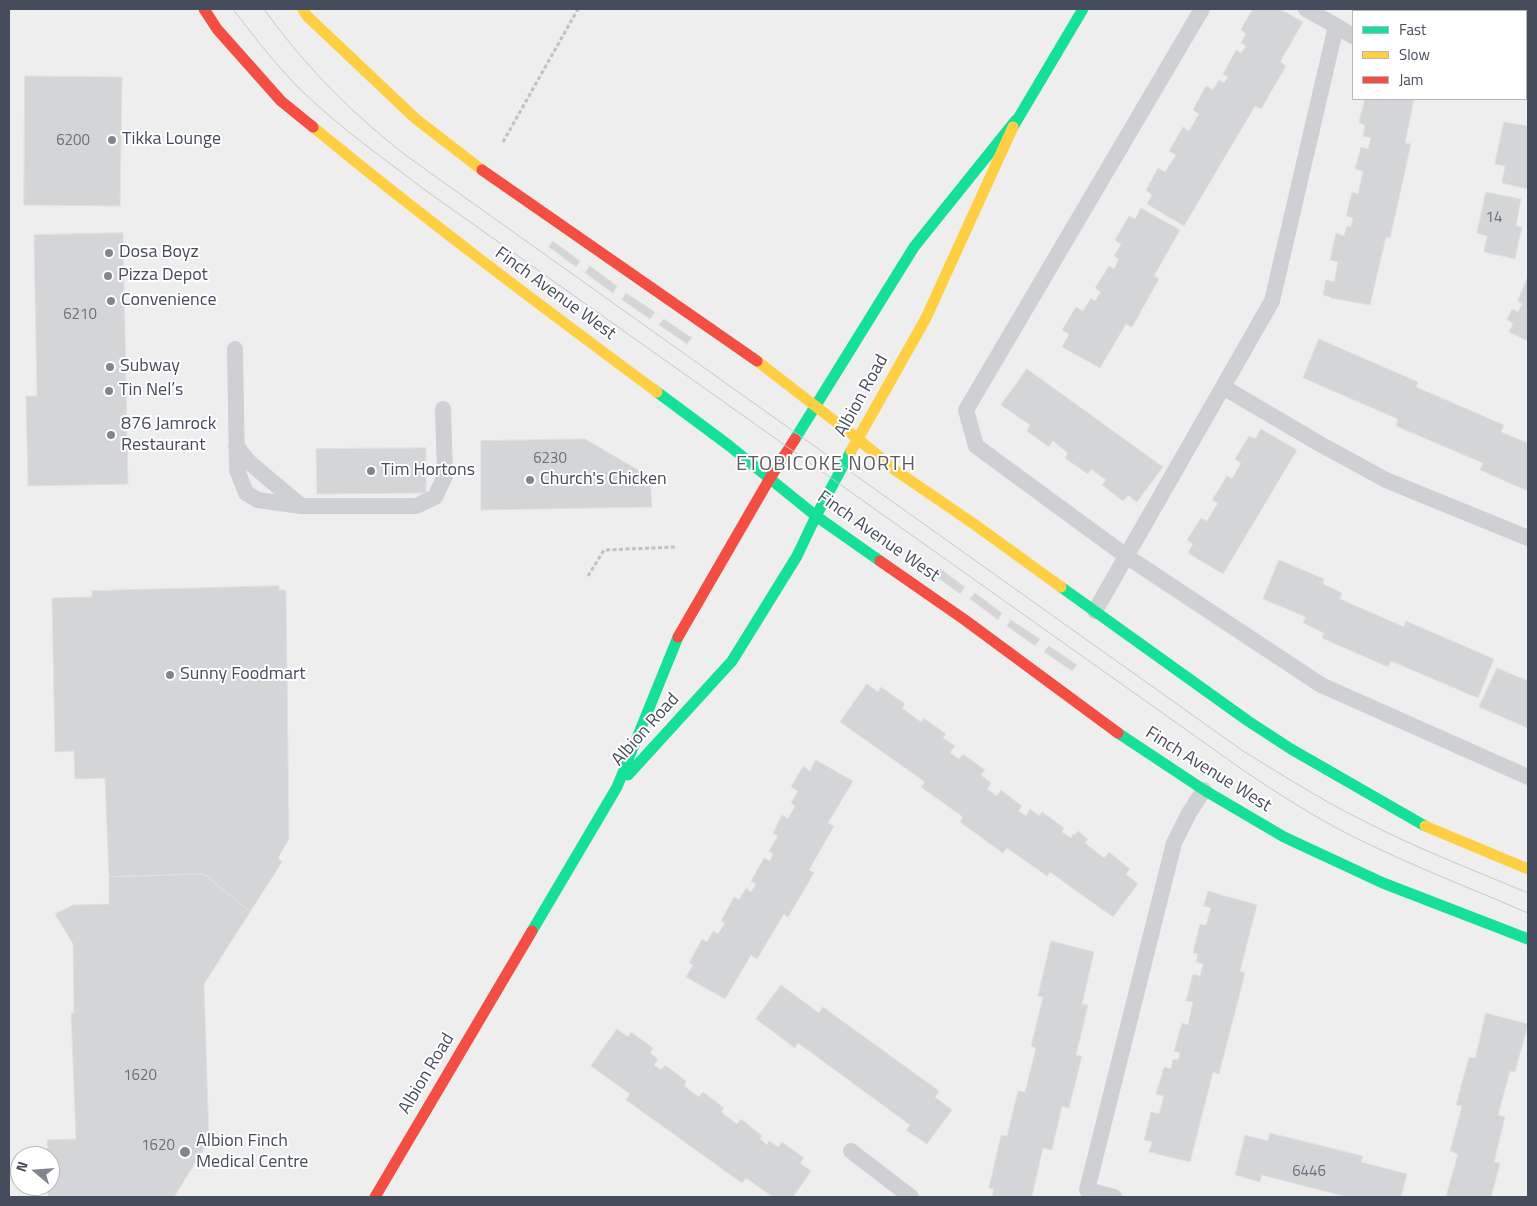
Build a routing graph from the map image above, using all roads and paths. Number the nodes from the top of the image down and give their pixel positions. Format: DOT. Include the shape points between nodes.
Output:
graph roads {
  1 [pos="204,9"];
  2 [pos="302,9"];
  3 [pos="578,9"];
  4 [pos="1083,9"];
  5 [pos="1202,9"];
  6 [pos="1306,9"];
  7 [pos="1336,26"];
  8 [pos="1352,35"];
  9 [pos="1016,120"];
  10 [pos="503,142"];
  11 [pos="235,348"];
  12 [pos="1223,388"];
  13 [pos="815,405"];
  14 [pos="443,409"];
  15 [pos="858,439"];
  16 [pos="236,446"];
  17 [pos="770,478"];
  18 [pos="301,506"];
  19 [pos="816,516"];
  20 [pos="1528,538"];
  21 [pos="676,546"];
  22 [pos="1126,556"];
  23 [pos="588,576"];
  24 [pos="1096,611"];
  25 [pos="1528,777"];
  26 [pos="617,787"];
  27 [pos="1204,790"];
  28 [pos="1528,869"];
  29 [pos="1528,939"];
  30 [pos="851,1151"];
  31 [pos="1086,1194"];
  32 [pos="375,1197"];
  33 [pos="911,1197"];
  34 [pos="1114,1197"];
  1 -- 17 [label="main road, Finch Avenue West" via="217,29 281,101 477,258"];
  2 -- 13 [label="main road" via="416,119 485,172"];
  3 -- 10 [label="path"];
  4 -- 9 [label="main road, Albion Road"];
  5 -- 22 [label="lane" via="966,410 976,446"];
  6 -- 7 [label="lane"];
  7 -- 8 [label="lane"];
  7 -- 12 [label="lane" via="1272,301"];
  9 -- 13 [label="main road, Albion Road" via="914,247"];
  9 -- 15 [label="main road, Albion Road" via="926,318"];
  11 -- 16 [label="lane"];
  12 -- 20 [label="lane" via="1386,480"];
  12 -- 22 [label="lane"];
  13 -- 15 [label="main road"];
  13 -- 17 [label="main road, Albion Road"];
  14 -- 18 [label="lane" via="445,476 435,497 416,506"];
  15 -- 19 [label="main road, Albion Road"];
  15 -- 24 [label="main road" via="896,470"];
  16 -- 18 [label="lane" via="250,463"];
  16 -- 18 [label="lane" via="237,470 246,493 258,500"];
  17 -- 19 [label="main road, Finch Avenue West"];
  17 -- 26 [label="main road, Albion Road" via="681,631"];
  19 -- 26 [label="main road, Albion Road" via="797,556 732,661"];
  19 -- 27 [label="main road, Finch Avenue West" via="965,620 1104,724"];
  21 -- 23 [label="path" via="604,550"];
  22 -- 24 [label="lane"];
  22 -- 25 [label="lane" via="1321,684"];
  24 -- 28 [label="main road" via="1299,754 1426,827"];
  26 -- 32 [label="main road, Albion Road"];
  27 -- 29 [label="main road, Finch Avenue West" via="1284,838 1383,882"];
  27 -- 31 [label="lane" via="1174,843"];
  30 -- 33 [label="lane"];
  31 -- 34 [label="lane"];
}
